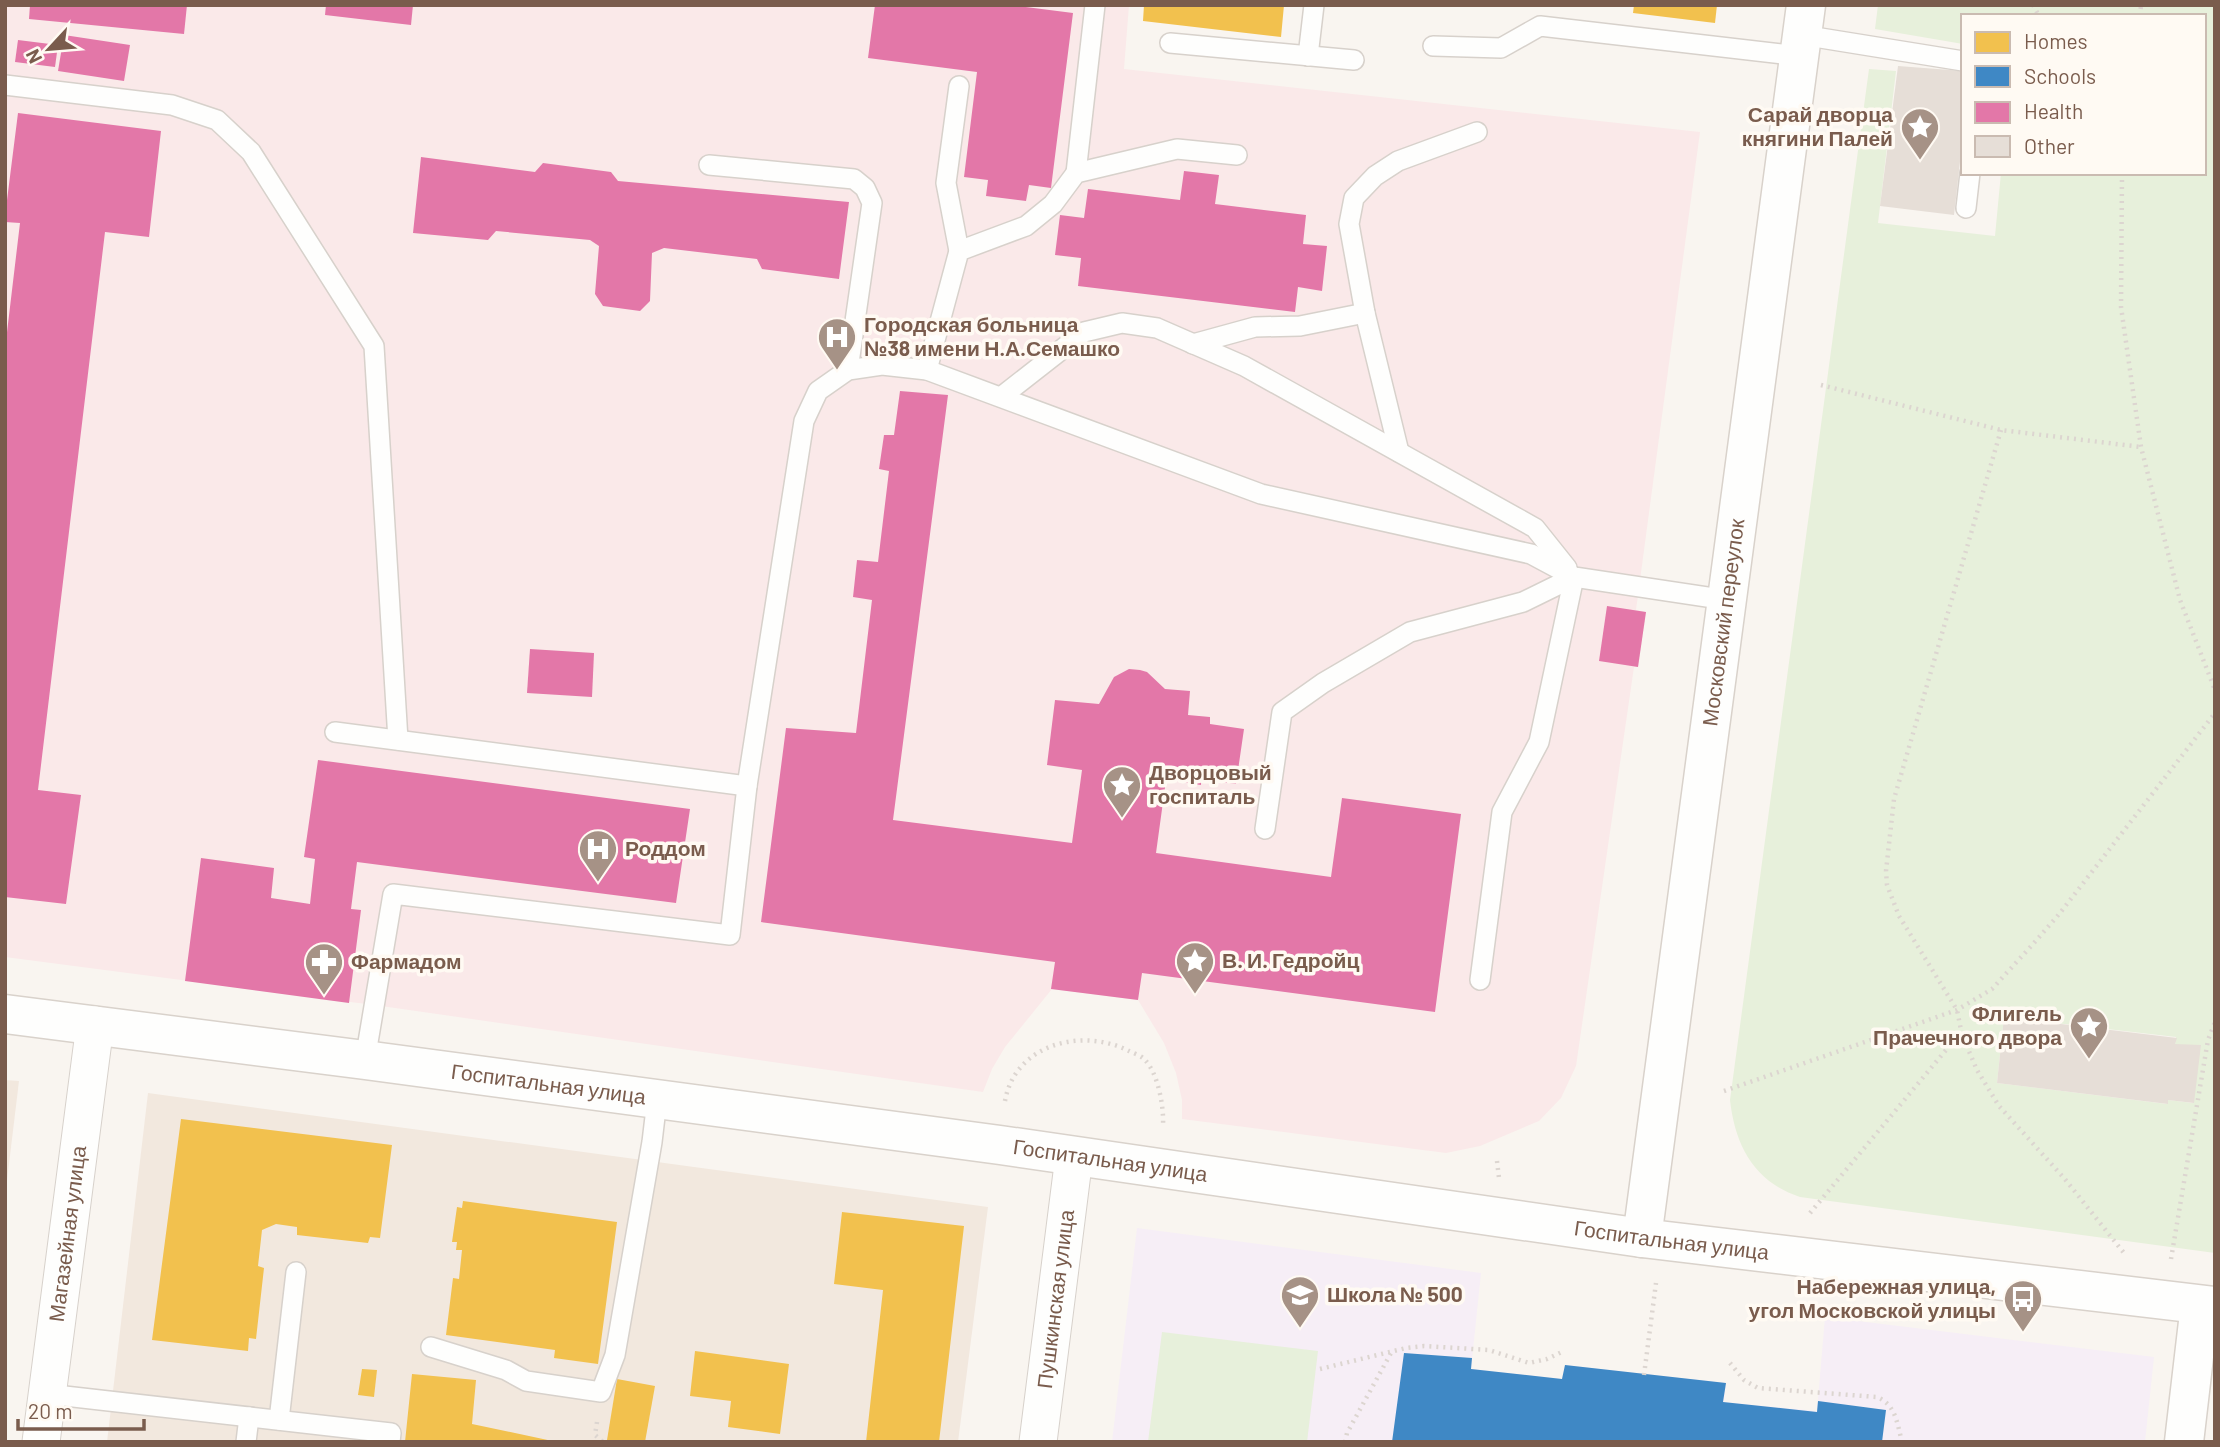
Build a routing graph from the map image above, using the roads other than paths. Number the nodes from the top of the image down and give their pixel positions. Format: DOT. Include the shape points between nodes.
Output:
graph roads {
  1 [pos="1094,5"];
  2 [pos="1314,5"];
  3 [pos="1802,32"];
  4 [pos="1170,43"];
  5 [pos="1433,46"];
  6 [pos="1308,56"];
  7 [pos="1354,60"];
  8 [pos="1961,61"];
  9 [pos="5,85"];
  10 [pos="959,86"];
  11 [pos="1477,132"];
  12 [pos="1237,155"];
  13 [pos="709,165"];
  14 [pos="1076,173"];
  15 [pos="1970,175"];
  16 [pos="1966,208"];
  17 [pos="959,251"];
  18 [pos="1365,313"];
  19 [pos="1193,344"];
  20 [pos="848,370"];
  21 [pos="927,370"];
  22 [pos="1001,397"];
  23 [pos="1399,452"];
  24 [pos="1574,577"];
  25 [pos="1727,600"];
  26 [pos="335,732"];
  27 [pos="398,740"];
  28 [pos="747,786"];
  29 [pos="1265,829"];
  30 [pos="1480,980"];
  31 [pos="5,1014"];
  32 [pos="95,1025"];
  33 [pos="365,1059"];
  34 [pos="657,1100"];
  35 [pos="1074,1157"];
  36 [pos="1642,1238"];
  37 [pos="296,1272"];
  38 [pos="2208,1305"];
  39 [pos="431,1348"];
  40 [pos="47,1394"];
  41 [pos="249,1417"];
  42 [pos="279,1420"];
  43 [pos="41,1442"];
  44 [pos="246,1442"];
  45 [pos="390,1442"];
  46 [pos="1038,1442"];
  47 [pos="2184,1442"];
  1 -- 14 [label="lane"];
  2 -- 6 [label="lane"];
  3 -- 5 [label="lane" via="1539,26 1501,48"];
  3 -- 8 [label="lane"];
  3 -- 25 [label="main road, Московский переулок"];
  4 -- 6 [label="lane"];
  6 -- 7 [label="lane"];
  9 -- 27 [label="lane" via="172,105 217,120 251,152 374,346"];
  10 -- 17 [label="lane" via="946,183"];
  11 -- 18 [label="lane" via="1398,161 1354,198 1349,224"];
  12 -- 14 [label="lane" via="1177,149"];
  13 -- 20 [label="lane" via="854,179 865,188 873,203"];
  14 -- 17 [label="lane" via="1053,204 1026,226"];
  15 -- 16 [label="lane"];
  17 -- 21 [label="lane"];
  18 -- 19 [label="lane" via="1300,326 1255,327"];
  18 -- 23 [label="lane"];
  19 -- 22 [label="lane" via="1157,328 1122,323 1084,332"];
  19 -- 23 [label="lane" via="1244,366"];
  20 -- 21 [label="lane" via="882,365"];
  20 -- 28 [label="lane" via="818,391 804,421"];
  21 -- 22 [label="lane"];
  22 -- 24 [label="lane" via="1261,494 1531,554"];
  23 -- 24 [label="lane" via="1535,528"];
  24 -- 25 [label="lane"];
  24 -- 29 [label="lane" via="1523,602 1410,632 1323,682 1282,712"];
  24 -- 30 [label="lane" via="1539,742 1502,812"];
  25 -- 36 [label="main road, Московский переулок"];
  26 -- 27 [label="lane"];
  27 -- 28 [label="lane"];
  28 -- 33 [label="lane" via="730,935 393,894"];
  31 -- 32 [label="main road, Госпитальная улица"];
  32 -- 33 [label="main road, Госпитальная улица"];
  32 -- 40 [label="street, Магазейная улица"];
  33 -- 34 [label="main road, Госпитальная улица"];
  34 -- 35 [label="main road, Госпитальная улица"];
  34 -- 39 [label="lane" via="615,1355 601,1392 526,1381 506,1370"];
  35 -- 36 [label="main road, Госпитальная улица"];
  35 -- 46 [label="street, Пушкинская улица"];
  36 -- 38 [label="main road, Госпитальная улица"];
  37 -- 42 [label="lane"];
  38 -- 47 [label="main road"];
  40 -- 41 [label="lane"];
  40 -- 43 [label="street, Магазейная улица"];
  41 -- 42 [label="lane"];
  41 -- 44 [label="lane"];
  42 -- 45 [label="lane" via="391,1433"];
}
